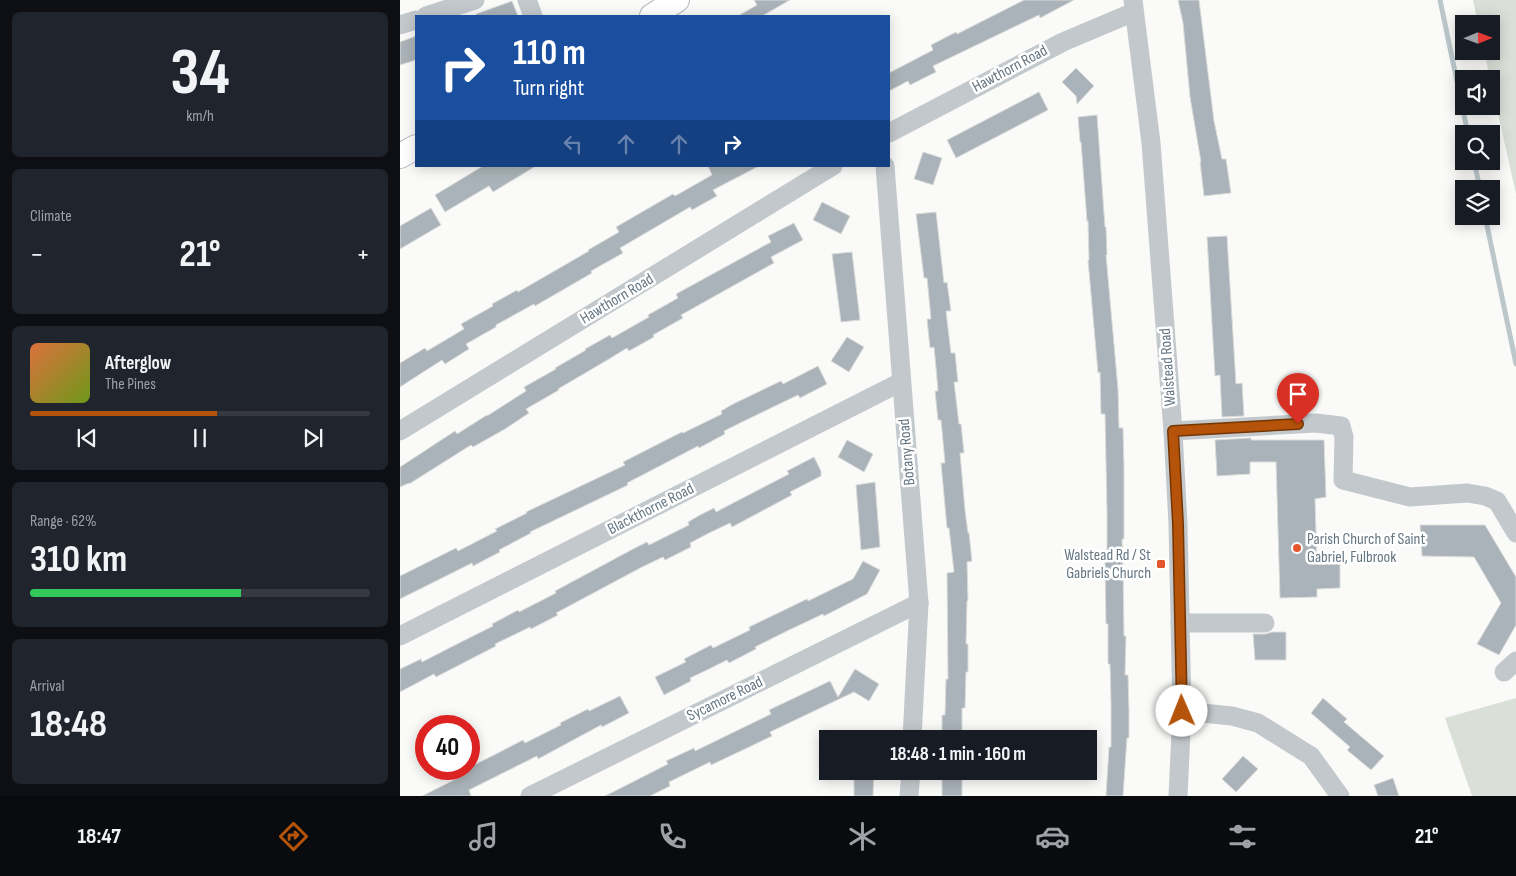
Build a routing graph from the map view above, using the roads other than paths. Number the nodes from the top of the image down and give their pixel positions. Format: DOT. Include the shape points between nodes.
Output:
graph roads {
  1 [pos="475,0"];
  2 [pos="527,0"];
  3 [pos="677,0"];
  4 [pos="1134,6"];
  5 [pos="652,10"];
  6 [pos="429,15"];
  7 [pos="534,15"];
  8 [pos="415,20"];
  9 [pos="400,25"];
  10 [pos="890,132"];
  11 [pos="415,148"];
  12 [pos="400,156"];
  13 [pos="831,167"];
  14 [pos="885,167"];
  15 [pos="901,382"];
  16 [pos="400,430"];
  17 [pos="1173,431"];
  18 [pos="1516,533"];
  19 [pos="919,603"];
  20 [pos="1180,623"];
  21 [pos="1265,623"];
  22 [pos="400,636"];
  23 [pos="1182,711"];
  24 [pos="912,730"];
  25 [pos="910,780"];
  26 [pos="530,796"];
  27 [pos="909,796"];
  28 [pos="1178,796"];
  29 [pos="1340,796"];
  1 -- 6 [label="street"];
  2 -- 7 [label="street"];
  3 -- 5 [label="main road"];
  4 -- 10 [label="street, Hawthorn Road"];
  4 -- 17 [label="street, Walstead Road" via="1151,143"];
  8 -- 9 [label="street"];
  11 -- 12 [label="main road"];
  13 -- 16 [label="street, Hawthorn Road"];
  14 -- 15 [label="street, Botany Road"];
  15 -- 19 [label="street, Botany Road"];
  15 -- 22 [label="street, Blackthorne Road"];
  17 -- 18 [label="street" via="1316,423 1341,426 1344,437 1343,480 1410,496 1468,493 1485,496 1497,502"];
  17 -- 20 [label="street, Walstead Road"];
  19 -- 24 [label="street, Botany Road"];
  19 -- 26 [label="street, Sycamore Road"];
  20 -- 21 [label="street"];
  20 -- 23 [label="street, Walstead Road"];
  23 -- 28 [label="street, Walstead Road"];
  23 -- 29 [label="street" via="1232,716 1258,723 1311,756"];
  25 -- 27 [label="street"];
}
